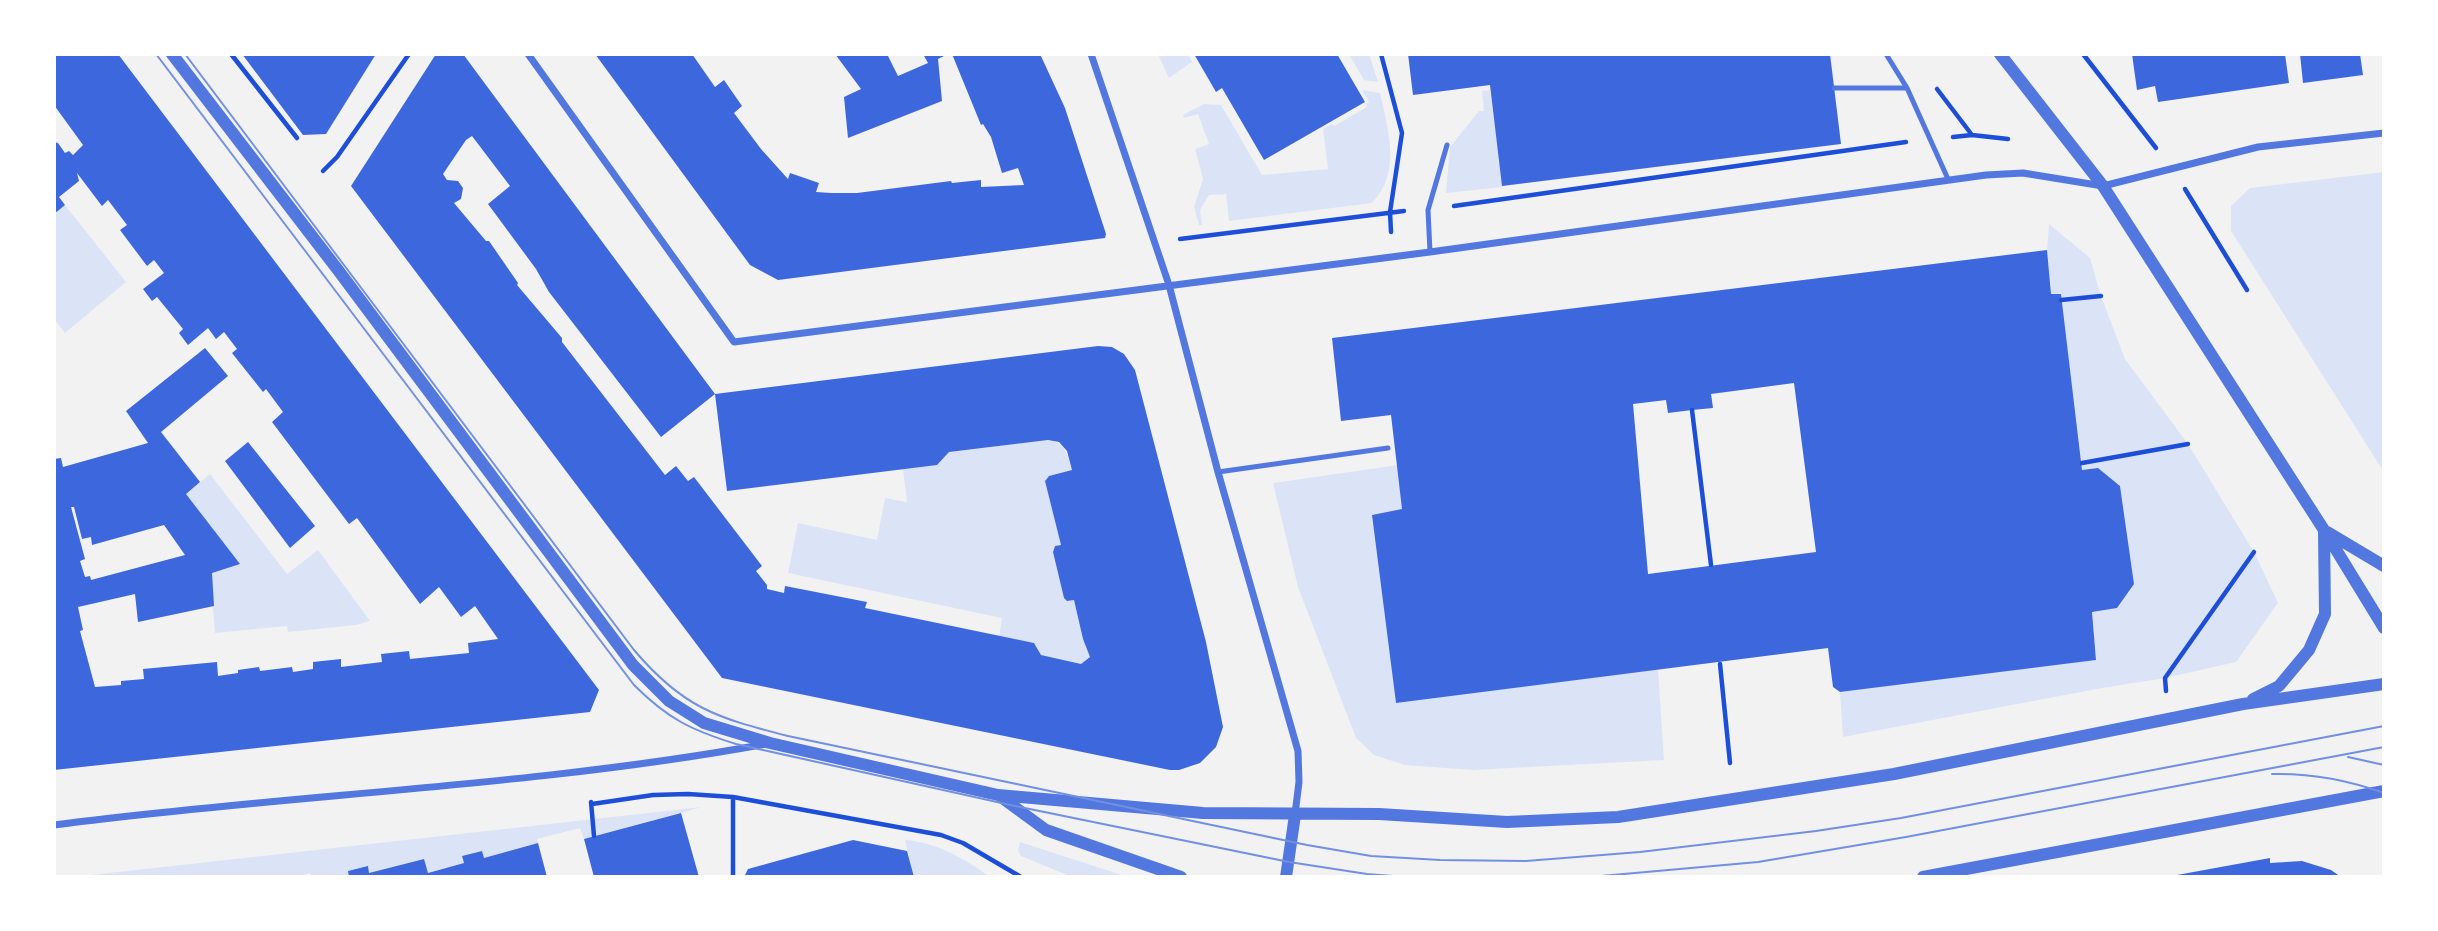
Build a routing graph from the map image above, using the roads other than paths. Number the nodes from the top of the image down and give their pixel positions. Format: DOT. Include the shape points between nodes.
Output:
graph roads {
  1 [pos="173,54"];
  2 [pos="528,54"];
  3 [pos="1091,54"];
  4 [pos="1886,54"];
  5 [pos="2000,54"];
  6 [pos="1834,88"];
  7 [pos="1907,88"];
  8 [pos="2384,133"];
  9 [pos="1447,145"];
  10 [pos="1948,180"];
  11 [pos="2103,186"];
  12 [pos="1430,252"];
  13 [pos="1169,285"];
  14 [pos="1388,448"];
  15 [pos="1218,472"];
  16 [pos="2324,530"];
  17 [pos="2384,566"];
  18 [pos="2384,628"];
  19 [pos="2384,684"];
  20 [pos="2243,704"];
  21 [pos="770,743"];
  22 [pos="2384,791"];
  23 [pos="998,794"];
  24 [pos="1295,816"];
  25 [pos="54,825"];
  26 [pos="1181,877"];
  27 [pos="1286,877"];
  28 [pos="1923,877"];
  1 -- 21 [label="street" via="633,665 669,701 704,723"];
  2 -- 13 [label="street" via="734,342"];
  3 -- 13 [label="street"];
  4 -- 7 [label="lane"];
  5 -- 11 [label="street"];
  6 -- 7 [label="lane"];
  7 -- 10 [label="lane"];
  8 -- 11 [label="street" via="2258,147"];
  9 -- 12 [label="lane" via="1428,210"];
  10 -- 11 [label="street" via="2023,173"];
  10 -- 12 [label="street"];
  11 -- 16 [label="street"];
  12 -- 13 [label="street"];
  13 -- 15 [label="street"];
  14 -- 15 [label="lane"];
  15 -- 24 [label="street" via="1298,751"];
  16 -- 17 [label="street"];
  16 -- 18 [label="street"];
  16 -- 20 [label="street" via="2325,614 2309,650 2279,686"];
  19 -- 20 [label="street"];
  20 -- 24 [label="street" via="1894,774 1618,817 1507,822 1380,814"];
  21 -- 23 [label="street"];
  21 -- 25 [label="street" via="588,769"];
  22 -- 28 [label="street"];
  23 -- 24 [label="street" via="1203,813"];
  23 -- 26 [label="street" via="1046,830"];
  24 -- 27 [label="street"];
}
